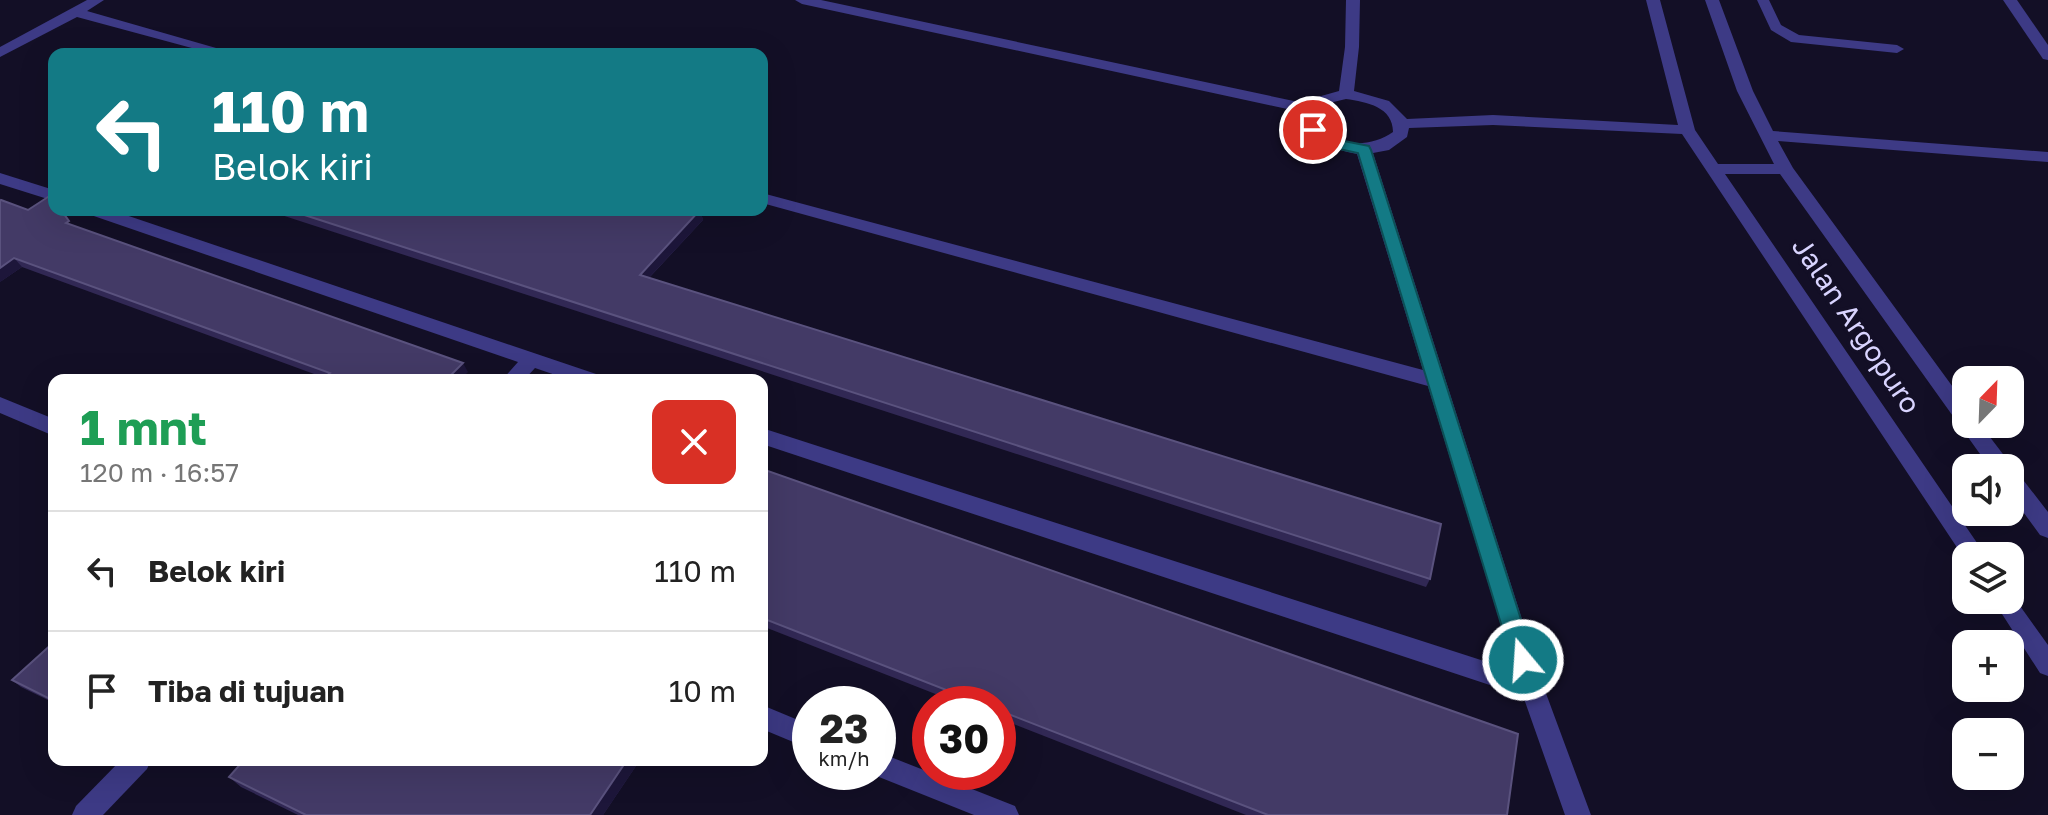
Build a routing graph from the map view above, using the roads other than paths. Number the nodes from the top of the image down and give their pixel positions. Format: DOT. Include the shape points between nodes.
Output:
graph roads {
  1 [pos="97,0"];
  2 [pos="802,0"];
  3 [pos="1353,0"];
  4 [pos="1653,0"];
  5 [pos="1712,0"];
  6 [pos="1763,0"];
  7 [pos="2010,0"];
  8 [pos="76,12"];
  9 [pos="208,48"];
  10 [pos="1897,49"];
  11 [pos="0,53"];
  12 [pos="2048,56"];
  13 [pos="1346,94"];
  14 [pos="1310,109"];
  15 [pos="1402,124"];
  16 [pos="1687,130"];
  17 [pos="1768,135"];
  18 [pos="1364,150"];
  19 [pos="2048,157"];
  20 [pos="1715,169"];
  21 [pos="1785,169"];
  22 [pos="0,178"];
  23 [pos="48,194"];
  24 [pos="768,200"];
  25 [pos="111,216"];
  26 [pos="531,360"];
  27 [pos="518,374"];
  28 [pos="574,374"];
  29 [pos="1434,380"];
  30 [pos="1952,400"];
  31 [pos="0,405"];
  32 [pos="48,425"];
  33 [pos="768,438"];
  34 [pos="2024,497"];
  35 [pos="2048,529"];
  36 [pos="1966,542"];
  37 [pos="2013,614"];
  38 [pos="2048,665"];
  39 [pos="1532,688"];
  40 [pos="768,720"];
  41 [pos="792,730"];
  42 [pos="132,766"];
  43 [pos="896,771"];
  44 [pos="85,815"];
  45 [pos="1006,815"];
  46 [pos="1578,815"];
  1 -- 8 [label="street"];
  2 -- 14 [label="street"];
  3 -- 13 [label="street"];
  4 -- 16 [label="street"];
  5 -- 17 [label="street" via="1745,91"];
  6 -- 10 [label="lane" via="1782,34"];
  7 -- 12 [label="street"];
  8 -- 9 [label="street"];
  8 -- 11 [label="street"];
  13 -- 14 [label="street" via="1318,101"];
  13 -- 15 [label="street" via="1376,100 1392,109"];
  14 -- 18 [label="street" via="1313,130 1323,138"];
  15 -- 16 [label="street" via="1493,120"];
  15 -- 18 [label="street" via="1397,139"];
  16 -- 20 [label="street, Jalan Argopuro"];
  17 -- 19 [label="street"];
  17 -- 21 [label="street"];
  18 -- 29 [label="street"];
  20 -- 21 [label="street"];
  20 -- 36 [label="street, Jalan Argopuro"];
  21 -- 30 [label="street"];
  22 -- 23 [label="street"];
  24 -- 29 [label="street"];
  25 -- 26 [label="street"];
  26 -- 27 [label="street"];
  26 -- 28 [label="street"];
  29 -- 39 [label="street"];
  31 -- 32 [label="street"];
  33 -- 39 [label="street"];
  34 -- 35 [label="street"];
  37 -- 38 [label="street"];
  39 -- 46 [label="street"];
  40 -- 41 [label="street"];
  42 -- 44 [label="street"];
  43 -- 45 [label="street"];
}
